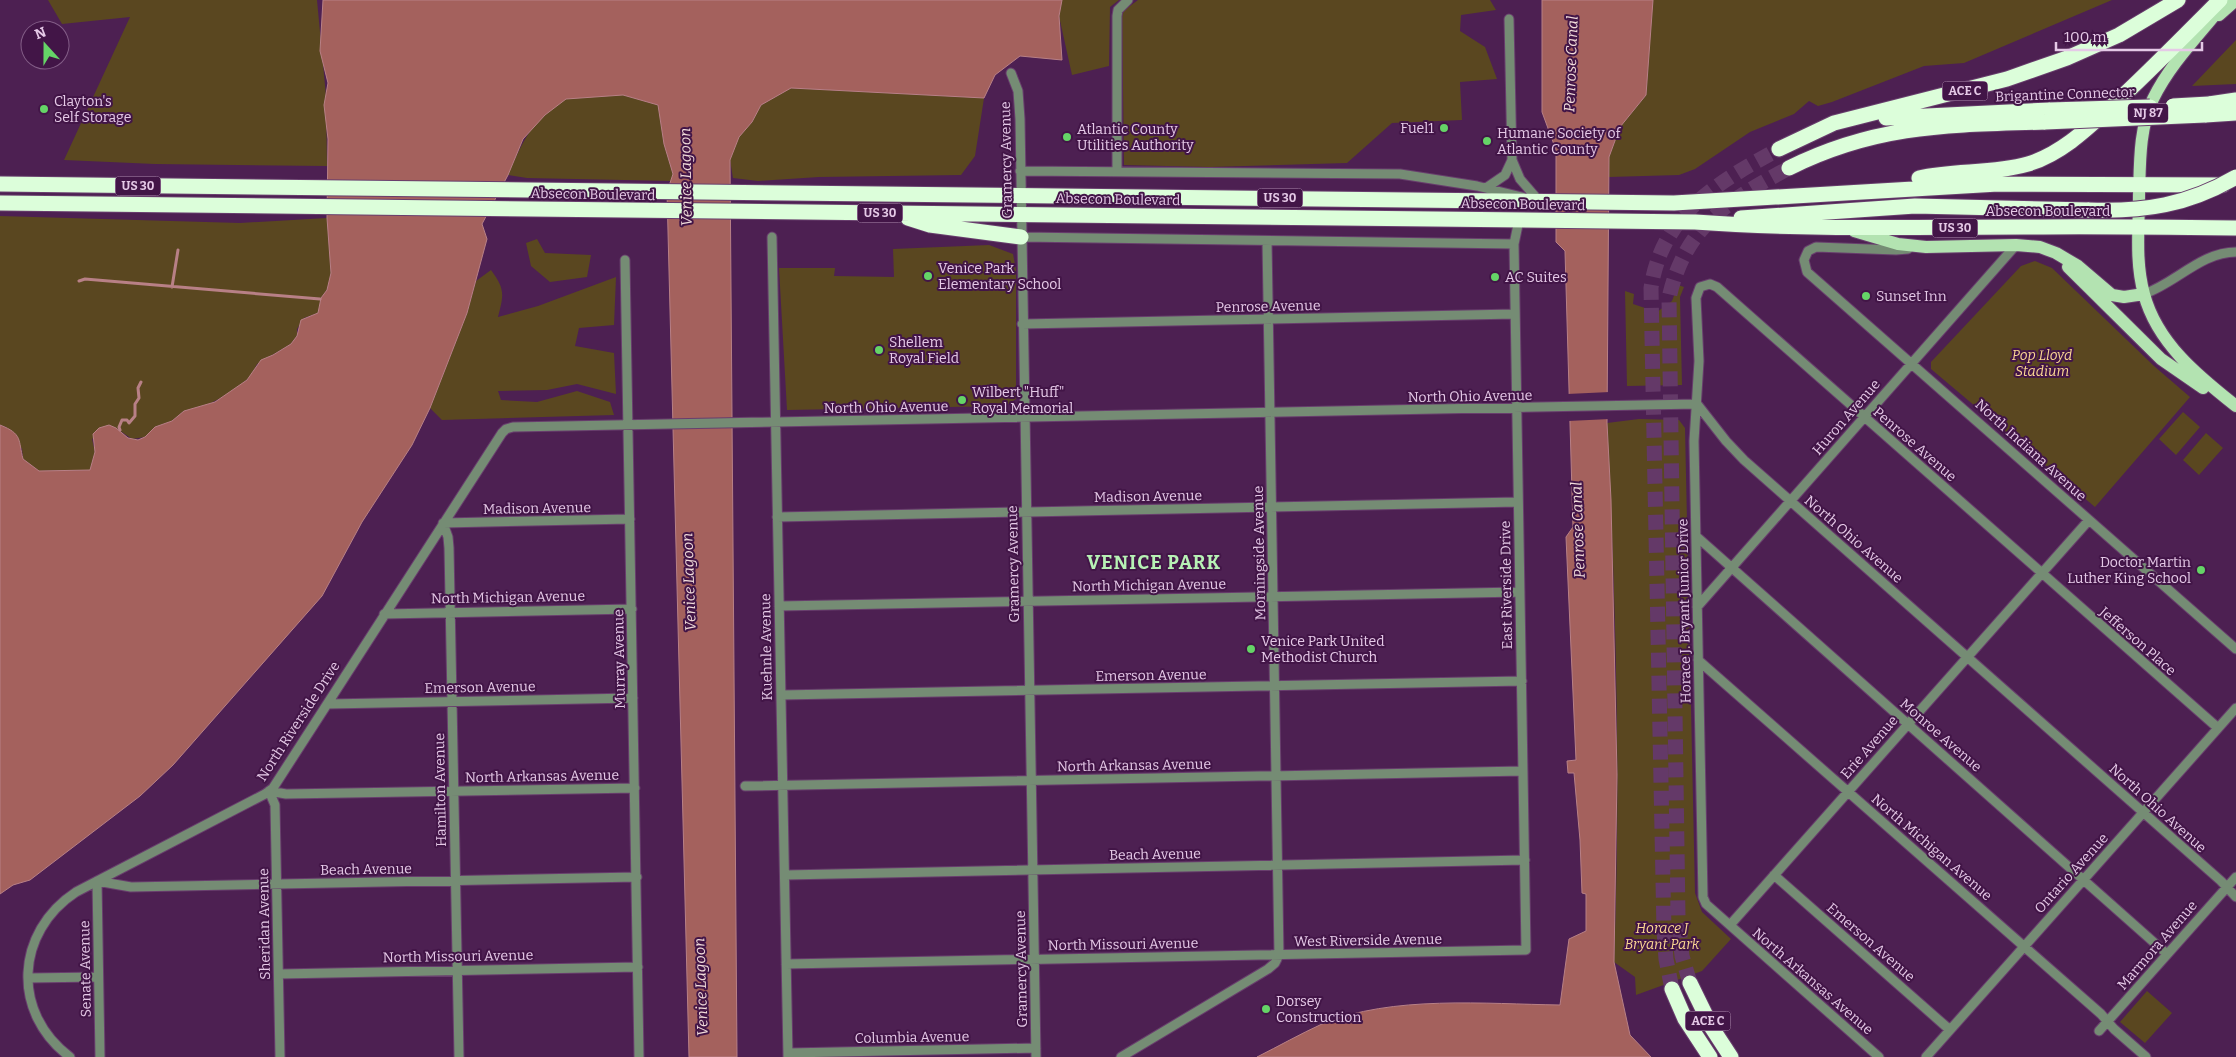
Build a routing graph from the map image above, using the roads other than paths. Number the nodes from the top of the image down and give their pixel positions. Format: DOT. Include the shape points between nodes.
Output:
graph roads {
  1 [pos="1128,0"];
  2 [pos="2178,0"];
  3 [pos="2220,0"];
  4 [pos="2226,0"];
  5 [pos="2236,0"];
  6 [pos="1509,19"];
  7 [pos="2203,31"];
  8 [pos="1011,73"];
  9 [pos="2235,110"];
  10 [pos="2048,116"];
  11 [pos="1807,135"];
  12 [pos="1779,149"];
  13 [pos="1512,160"];
  14 [pos="1789,168"];
  15 [pos="1020,171"];
  16 [pos="1117,172"];
  17 [pos="2236,177"];
  18 [pos="2139,183"];
  19 [pos="0,184"];
  20 [pos="2236,185"];
  21 [pos="1486,188"];
  22 [pos="1854,192"];
  23 [pos="1021,196"];
  24 [pos="1539,201"];
  25 [pos="0,203"];
  26 [pos="890,213"];
  27 [pos="1021,214"];
  28 [pos="1519,220"];
  29 [pos="1695,222"];
  30 [pos="2139,227"];
  31 [pos="1844,228"];
  32 [pos="2236,228"];
  33 [pos="772,237"];
  34 [pos="1021,237"];
  35 [pos="1267,241"];
  36 [pos="1514,244"];
  37 [pos="2016,246"];
  38 [pos="1926,247"];
  39 [pos="2236,252"];
  40 [pos="2056,253"];
  41 [pos="625,260"];
  42 [pos="1700,287"];
  43 [pos="2144,294"];
  44 [pos="1515,314"];
  45 [pos="1268,319"];
  46 [pos="1022,324"];
  47 [pos="1912,364"];
  48 [pos="1698,404"];
  49 [pos="2230,404"];
  50 [pos="1516,408"];
  51 [pos="1270,413"];
  52 [pos="2236,415"];
  53 [pos="1024,418"];
  54 [pos="1865,418"];
  55 [pos="775,422"];
  56 [pos="629,426"];
  57 [pos="513,427"];
  58 [pos="1518,502"];
  59 [pos="1791,502"];
  60 [pos="1272,507"];
  61 [pos="1026,512"];
  62 [pos="778,517"];
  63 [pos="630,519"];
  64 [pos="2089,520"];
  65 [pos="443,523"];
  66 [pos="1696,536"];
  67 [pos="1731,568"];
  68 [pos="2041,574"];
  69 [pos="1520,592"];
  70 [pos="1274,597"];
  71 [pos="1028,602"];
  72 [pos="779,606"];
  73 [pos="1697,607"];
  74 [pos="632,609"];
  75 [pos="451,612"];
  76 [pos="384,614"];
  77 [pos="2236,650"];
  78 [pos="1967,657"];
  79 [pos="1698,660"];
  80 [pos="1522,681"];
  81 [pos="1276,687"];
  82 [pos="1029,691"];
  83 [pos="781,695"];
  84 [pos="633,698"];
  85 [pos="452,702"];
  86 [pos="328,704"];
  87 [pos="2236,708"];
  88 [pos="1908,724"];
  89 [pos="2218,728"];
  90 [pos="1523,771"];
  91 [pos="1277,776"];
  92 [pos="1031,780"];
  93 [pos="783,785"];
  94 [pos="745,786"];
  95 [pos="635,788"];
  96 [pos="270,791"];
  97 [pos="454,791"];
  98 [pos="1848,791"];
  99 [pos="2143,813"];
  100 [pos="1525,860"];
  101 [pos="1278,866"];
  102 [pos="1034,870"];
  103 [pos="785,875"];
  104 [pos="1774,875"];
  105 [pos="637,877"];
  106 [pos="2236,877"];
  107 [pos="2084,879"];
  108 [pos="97,881"];
  109 [pos="455,881"];
  110 [pos="277,884"];
  111 [pos="2226,888"];
  112 [pos="2236,898"];
  113 [pos="1730,925"];
  114 [pos="2024,946"];
  115 [pos="1526,950"];
  116 [pos="2168,954"];
  117 [pos="1279,955"];
  118 [pos="1035,960"];
  119 [pos="786,964"];
  120 [pos="638,967"];
  121 [pos="458,970"];
  122 [pos="279,974"];
  123 [pos="98,976"];
  124 [pos="28,978"];
  125 [pos="1690,983"];
  126 [pos="1672,989"];
  127 [pos="2107,1022"];
  128 [pos="1950,1030"];
  129 [pos="2099,1031"];
  130 [pos="1036,1053"];
  131 [pos="788,1055"];
  132 [pos="70,1057"];
  133 [pos="100,1057"];
  134 [pos="280,1057"];
  135 [pos="459,1057"];
  136 [pos="640,1057"];
  137 [pos="1122,1057"];
  138 [pos="1710,1057"];
  139 [pos="1731,1057"];
  140 [pos="1879,1057"];
  141 [pos="1926,1057"];
  142 [pos="2146,1057"];
  1 -- 16 [label="street" via="1118,10 1117,16"];
  2 -- 11 [label="highway, ACE C" via="2119,35 2067,58 1988,84 1847,119"];
  3 -- 22 [label="highway" via="2121,98 2054,153 2006,169 1923,177"];
  4 -- 7 [label="main road, NJ 87"];
  5 -- 7 [label="main road, NJ 87"];
  6 -- 13 [label="street"];
  7 -- 18 [label="main road, NJ 87" via="2169,71 2149,108 2141,145"];
  8 -- 15 [label="street, Gramercy Avenue" via="1018,91"];
  9 -- 10 [label="highway, Brigantine Connector, bridge"];
  10 -- 11 [label="highway, Brigantine Connector" via="1910,115 1848,124"];
  10 -- 14 [label="highway" via="1903,130 1850,143"];
  11 -- 12 [label="highway, ACE C"];
  13 -- 21 [label="street" via="1504,175"];
  13 -- 24 [label="street" via="1520,179"];
  15 -- 16 [label="street, Absecon Boulevard"];
  15 -- 23 [label="street, Gramercy Avenue"];
  16 -- 21 [label="street, Absecon Boulevard" via="1400,174"];
  17 -- 29 [label="highway, bridge" via="2194,197 2160,207 2121,211 1897,207"];
  18 -- 20 [label="highway, Absecon Boulevard / US 30"];
  18 -- 22 [label="highway, Absecon Boulevard / US 30" via="1989,184"];
  18 -- 30 [label="main road, NJ 87"];
  19 -- 23 [label="highway, Absecon Boulevard / US 30"];
  21 -- 24 [label="street, Absecon Boulevard"];
  22 -- 24 [label="highway, Absecon Boulevard / US 30" via="1709,202"];
  23 -- 24 [label="highway, Absecon Boulevard / US 30"];
  23 -- 27 [label="street, Gramercy Avenue"];
  25 -- 26 [label="highway, Absecon Boulevard / US 30"];
  26 -- 27 [label="highway, Absecon Boulevard / US 30"];
  26 -- 34 [label="highway" via="930,225"];
  27 -- 28 [label="highway, Absecon Boulevard / US 30"];
  27 -- 34 [label="street, Gramercy Avenue"];
  28 -- 29 [label="highway, Absecon Boulevard / US 30"];
  28 -- 36 [label="street, East Riverside Drive"];
  29 -- 31 [label="highway, Absecon Boulevard / US 30"];
  30 -- 31 [label="highway, Absecon Boulevard / US 30"];
  30 -- 32 [label="highway, Absecon Boulevard / US 30"];
  30 -- 43 [label="main road"];
  31 -- 38 [label="main road" via="1898,244"];
  33 -- 55 [label="street, Kuehnle Avenue"];
  34 -- 35 [label="street"];
  34 -- 46 [label="street, Gramercy Avenue"];
  35 -- 36 [label="street"];
  35 -- 45 [label="street, Morningside Avenue"];
  36 -- 44 [label="street, East Riverside Drive"];
  37 -- 38 [label="main road"];
  37 -- 40 [label="main road" via="2040,247"];
  37 -- 47 [label="street, Huron Avenue"];
  38 -- 47 [label="street, North Indiana Avenue" via="1896,250 1816,247 1805,255 1807,272"];
  39 -- 43 [label="street" via="2207,258 2162,287"];
  40 -- 43 [label="main road" via="2078,266 2112,295"];
  40 -- 49 [label="main road" via="2161,359"];
  41 -- 56 [label="street, Murray Avenue"];
  42 -- 48 [label="street, Horace J. Bryant Junior Drive" via="1696,298"];
  42 -- 54 [label="street, Penrose Avenue" via="1710,284 1717,287"];
  43 -- 49 [label="main road" via="2152,317 2168,342"];
  44 -- 45 [label="street, Penrose Avenue"];
  44 -- 50 [label="street, East Riverside Drive"];
  45 -- 46 [label="street, Penrose Avenue"];
  45 -- 51 [label="street, Morningside Avenue"];
  46 -- 53 [label="street, Gramercy Avenue"];
  47 -- 54 [label="street, Huron Avenue"];
  47 -- 64 [label="street, North Indiana Avenue"];
  48 -- 50 [label="street, North Ohio Avenue"];
  48 -- 59 [label="street, North Ohio Avenue" via="1735,450"];
  48 -- 66 [label="street, Horace J. Bryant Junior Drive" via="1694,441"];
  49 -- 52 [label="main road"];
  50 -- 51 [label="street, North Ohio Avenue"];
  50 -- 58 [label="street, East Riverside Drive"];
  51 -- 53 [label="street, North Ohio Avenue"];
  51 -- 60 [label="street, Morningside Avenue"];
  53 -- 55 [label="street, North Ohio Avenue"];
  53 -- 61 [label="street, Gramercy Avenue"];
  54 -- 59 [label="street, Huron Avenue"];
  54 -- 68 [label="street, Penrose Avenue"];
  55 -- 56 [label="street, North Ohio Avenue"];
  55 -- 62 [label="street, Kuehnle Avenue"];
  56 -- 57 [label="street, North Ohio Avenue"];
  56 -- 63 [label="street, Murray Avenue"];
  57 -- 65 [label="street, North Riverside Drive" via="502,433"];
  58 -- 60 [label="street, Madison Avenue"];
  58 -- 69 [label="street, East Riverside Drive"];
  59 -- 67 [label="street, Huron Avenue"];
  59 -- 78 [label="street, North Ohio Avenue"];
  60 -- 61 [label="street, Madison Avenue"];
  60 -- 70 [label="street, Morningside Avenue"];
  61 -- 62 [label="street, Madison Avenue"];
  61 -- 71 [label="street, Gramercy Avenue"];
  62 -- 72 [label="street, Kuehnle Avenue"];
  63 -- 65 [label="street, Madison Avenue"];
  63 -- 74 [label="street, Murray Avenue"];
  64 -- 68 [label="street, Erie Avenue"];
  64 -- 77 [label="street, North Indiana Avenue"];
  65 -- 75 [label="street, Hamilton Avenue" via="450,548"];
  65 -- 76 [label="street, North Riverside Drive"];
  66 -- 67 [label="street, Monroe Avenue"];
  66 -- 73 [label="street, Horace J. Bryant Junior Drive"];
  67 -- 73 [label="street, Huron Avenue"];
  67 -- 88 [label="street, Monroe Avenue"];
  68 -- 78 [label="street, Erie Avenue"];
  68 -- 89 [label="street, Jefferson Place"];
  69 -- 70 [label="street, North Michigan Avenue"];
  69 -- 80 [label="street, East Riverside Drive"];
  70 -- 71 [label="street, North Michigan Avenue"];
  70 -- 81 [label="street, Morningside Avenue"];
  71 -- 72 [label="street, North Michigan Avenue"];
  71 -- 82 [label="street, Gramercy Avenue"];
  72 -- 83 [label="street, Kuehnle Avenue"];
  73 -- 79 [label="street, Horace J. Bryant Junior Drive"];
  74 -- 75 [label="street, North Michigan Avenue"];
  74 -- 84 [label="street, Murray Avenue"];
  75 -- 76 [label="street, North Michigan Avenue"];
  75 -- 85 [label="street, Hamilton Avenue"];
  76 -- 86 [label="street, North Riverside Drive"];
  78 -- 88 [label="street, Erie Avenue"];
  78 -- 99 [label="street, North Ohio Avenue"];
  79 -- 98 [label="street, North Michigan Avenue"];
  79 -- 113 [label="street, Horace J. Bryant Junior Drive" via="1702,893 1706,904"];
  80 -- 81 [label="street, Emerson Avenue"];
  80 -- 90 [label="street, East Riverside Drive"];
  81 -- 82 [label="street, Emerson Avenue"];
  81 -- 91 [label="street, Morningside Avenue"];
  82 -- 83 [label="street, Emerson Avenue"];
  82 -- 92 [label="street, Gramercy Avenue"];
  83 -- 93 [label="street, Kuehnle Avenue"];
  84 -- 85 [label="street, Emerson Avenue"];
  84 -- 95 [label="street, Murray Avenue"];
  85 -- 86 [label="street, Emerson Avenue"];
  85 -- 97 [label="street, Hamilton Avenue"];
  86 -- 96 [label="street, North Riverside Drive"];
  87 -- 89 [label="street, Ontario Avenue"];
  88 -- 98 [label="street, Erie Avenue"];
  88 -- 107 [label="street, Monroe Avenue"];
  89 -- 99 [label="street, Ontario Avenue"];
  90 -- 91 [label="street, North Arkansas Avenue"];
  90 -- 100 [label="street, East Riverside Drive"];
  91 -- 92 [label="street, North Arkansas Avenue"];
  91 -- 101 [label="street, Morningside Avenue"];
  92 -- 93 [label="street, North Arkansas Avenue"];
  92 -- 102 [label="street, Gramercy Avenue"];
  93 -- 94 [label="street, North Arkansas Avenue"];
  93 -- 103 [label="street, Kuehnle Avenue"];
  95 -- 97 [label="street, North Arkansas Avenue"];
  95 -- 105 [label="street, Murray Avenue"];
  96 -- 97 [label="street, North Arkansas Avenue" via="286,794"];
  96 -- 108 [label="street, North Riverside Drive"];
  96 -- 110 [label="street, Sheridan Avenue" via="275,805"];
  97 -- 109 [label="street, Hamilton Avenue"];
  98 -- 104 [label="street, Erie Avenue"];
  98 -- 114 [label="street, North Michigan Avenue"];
  99 -- 107 [label="street, Ontario Avenue"];
  99 -- 111 [label="street, North Ohio Avenue"];
  100 -- 101 [label="street, Beach Avenue"];
  100 -- 115 [label="street, East Riverside Drive"];
  101 -- 102 [label="street, Beach Avenue"];
  101 -- 117 [label="street, Morningside Avenue"];
  102 -- 103 [label="street, Beach Avenue"];
  102 -- 118 [label="street, Gramercy Avenue"];
  103 -- 119 [label="street, Kuehnle Avenue"];
  104 -- 113 [label="street, Erie Avenue"];
  104 -- 128 [label="street, Emerson Avenue"];
  105 -- 109 [label="street, Beach Avenue"];
  105 -- 120 [label="street, Murray Avenue"];
  106 -- 111 [label="street, Marmora Avenue"];
  107 -- 114 [label="street, Ontario Avenue"];
  107 -- 116 [label="street, Monroe Avenue"];
  108 -- 110 [label="street, Beach Avenue" via="131,887"];
  108 -- 123 [label="street, Senate Avenue"];
  108 -- 124 [label="street, North Riverside Drive" via="68,898 47,918 32,948"];
  109 -- 110 [label="street, Beach Avenue"];
  109 -- 121 [label="street, Hamilton Avenue"];
  110 -- 122 [label="street, Sheridan Avenue"];
  111 -- 112 [label="street, North Ohio Avenue"];
  111 -- 116 [label="street, Marmora Avenue"];
  113 -- 140 [label="street, North Arkansas Avenue"];
  114 -- 127 [label="street, North Michigan Avenue"];
  114 -- 128 [label="street, Ontario Avenue"];
  115 -- 117 [label="street, West Riverside Avenue"];
  116 -- 127 [label="street, Marmora Avenue"];
  117 -- 118 [label="street, North Missouri Avenue"];
  117 -- 137 [label="street, West Riverside Avenue" via="1268,968"];
  118 -- 119 [label="street, North Missouri Avenue"];
  118 -- 130 [label="street, Gramercy Avenue"];
  119 -- 131 [label="street, Kuehnle Avenue"];
  120 -- 121 [label="street, North Missouri Avenue"];
  120 -- 136 [label="street, Murray Avenue"];
  121 -- 122 [label="street, North Missouri Avenue"];
  121 -- 135 [label="street, Hamilton Avenue"];
  122 -- 134 [label="street, Sheridan Avenue"];
  123 -- 124 [label="street"];
  123 -- 133 [label="street, Senate Avenue"];
  124 -- 132 [label="street, North Riverside Drive" via="31,1001 40,1024"];
  125 -- 139 [label="highway, ACE C" via="1712,1028"];
  126 -- 138 [label="highway, ACE C" via="1685,1019"];
  127 -- 129 [label="street, Marmora Avenue"];
  127 -- 142 [label="street, North Michigan Avenue"];
  128 -- 141 [label="street, Ontario Avenue"];
  130 -- 131 [label="street, Columbia Avenue"];
}
